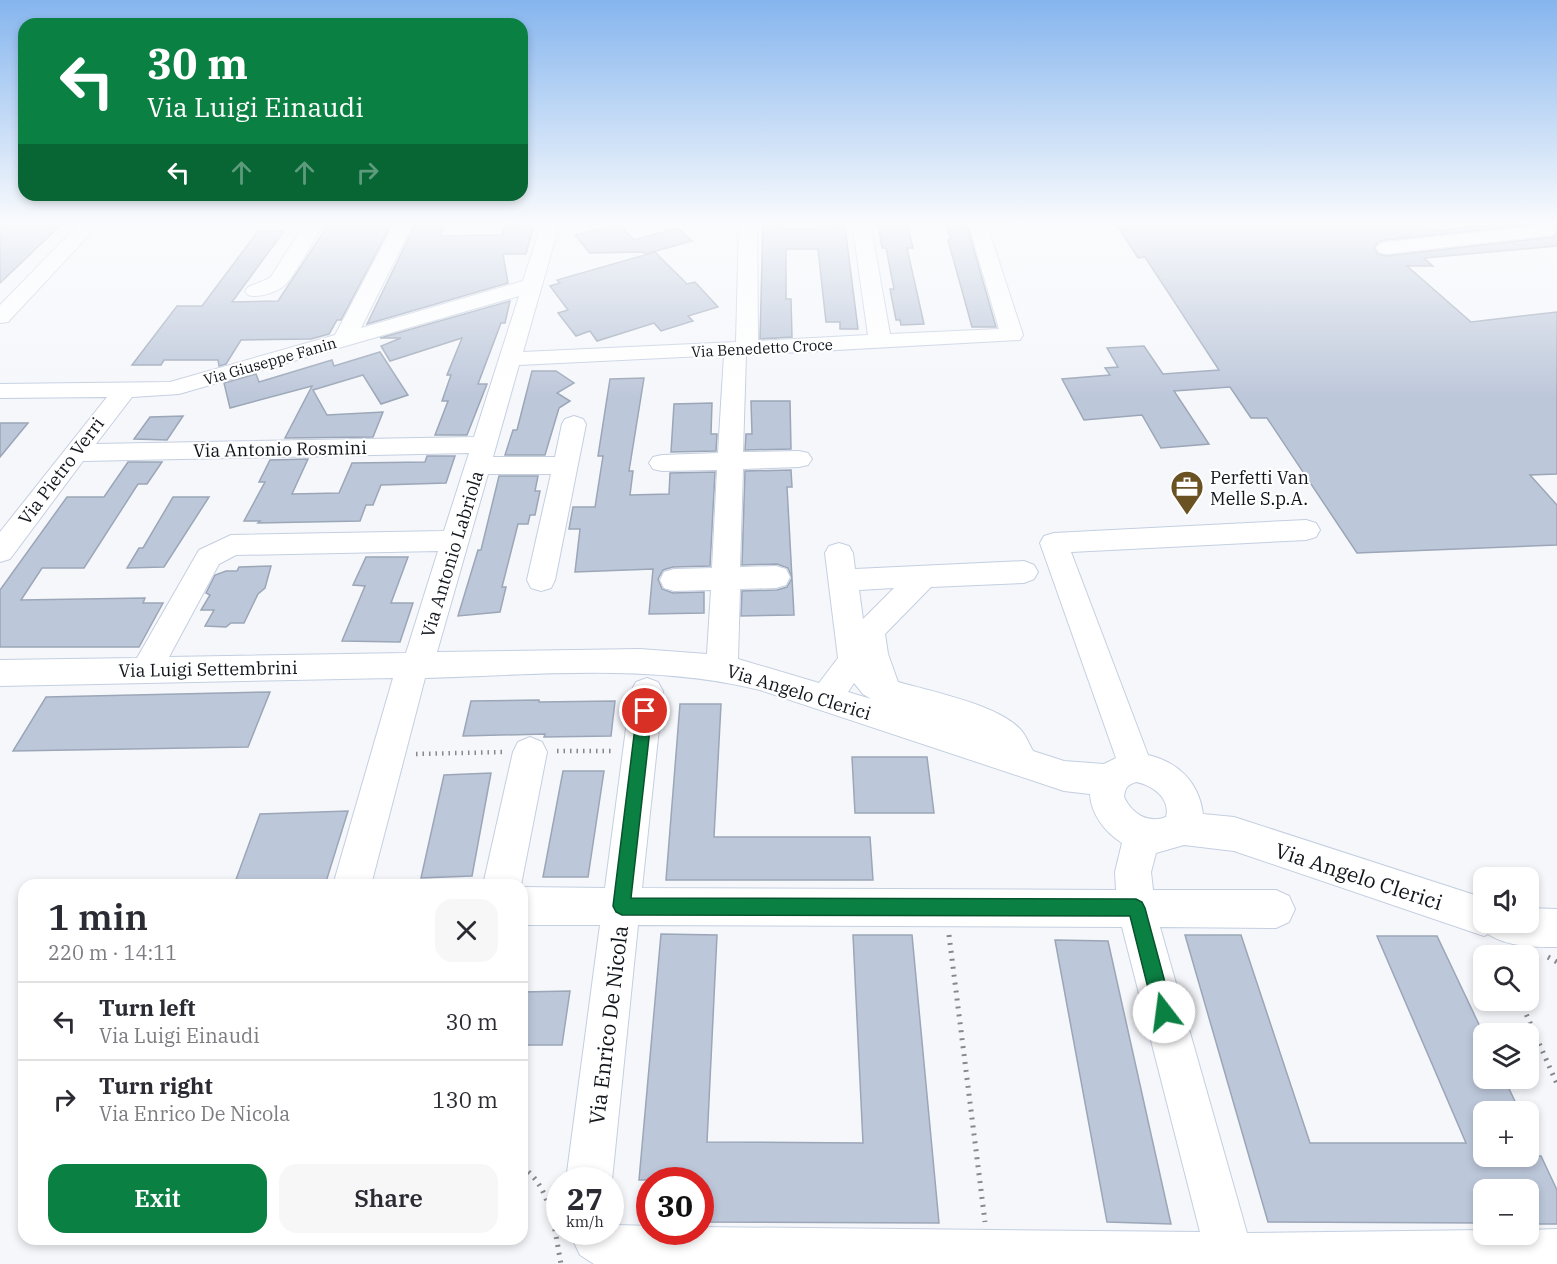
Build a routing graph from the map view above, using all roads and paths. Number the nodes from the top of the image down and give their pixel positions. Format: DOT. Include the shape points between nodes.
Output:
graph roads {
  1 [pos="35,281"];
  2 [pos="278,281"];
  3 [pos="374,281"];
  4 [pos="534,281"];
  5 [pos="745,281"];
  6 [pos="870,281"];
  7 [pos="995,281"];
  8 [pos="533,285"];
  9 [pos="255,291"];
  10 [pos="0,317"];
  11 [pos="343,340"];
  12 [pos="880,342"];
  13 [pos="741,349"];
  14 [pos="511,359"];
  15 [pos="0,391"];
  16 [pos="123,391"];
  17 [pos="574,424"];
  18 [pos="75,453"];
  19 [pos="481,456"];
  20 [pos="799,459"];
  21 [pos="730,460"];
  22 [pos="662,463"];
  23 [pos="565,465"];
  24 [pos="1306,530"];
  25 [pos="456,541"];
  26 [pos="0,552"];
  27 [pos="1024,572"];
  28 [pos="776,577"];
  29 [pos="923,577"];
  30 [pos="541,579"];
  31 [pos="726,579"];
  32 [pos="674,580"];
  33 [pos="854,660"];
  34 [pos="416,665"];
  35 [pos="722,668"];
  36 [pos="146,671"];
  37 [pos="0,673"];
  38 [pos="647,691"];
  39 [pos="885,692"];
  40 [pos="826,698"];
  41 [pos="530,752"];
  42 [pos="1022,764"];
  43 [pos="1118,784"];
  44 [pos="1169,822"];
  45 [pos="354,879"];
  46 [pos="503,879"];
  47 [pos="528,906"];
  48 [pos="622,906"];
  49 [pos="946,907"];
  50 [pos="1136,908"];
  51 [pos="1276,909"];
  52 [pos="1473,913"];
  53 [pos="1539,927"];
  54 [pos="1557,928"];
  55 [pos="1525,1011"];
  56 [pos="1557,1084"];
  57 [pos="591,1167"];
  58 [pos="528,1169"];
  59 [pos="986,1233"];
  60 [pos="606,1245"];
  61 [pos="1557,1253"];
  62 [pos="1230,1256"];
  63 [pos="561,1264"];
  1 -- 10 [label="street"];
  2 -- 9 [label="street"];
  3 -- 11 [label="street"];
  4 -- 8 [label="street, Via Antonio Labriola"];
  5 -- 13 [label="street"];
  6 -- 12 [label="street"];
  7 -- 12 [label="street, Via Benedetto Croce" via="1012,335"];
  8 -- 11 [label="street, Via Giuseppe Fanin"];
  8 -- 14 [label="street, Via Antonio Labriola"];
  11 -- 16 [label="street, Via Giuseppe Fanin" via="171,389"];
  12 -- 13 [label="street, Via Benedetto Croce"];
  13 -- 14 [label="street, Via Benedetto Croce"];
  13 -- 21 [label="street"];
  14 -- 19 [label="street, Via Antonio Labriola"];
  15 -- 16 [label="street, Via Giuseppe Fanin"];
  16 -- 18 [label="street, Via Pietro Verri"];
  17 -- 23 [label="street"];
  18 -- 19 [label="street, Via Antonio Rosmini"];
  18 -- 26 [label="street, Via Pietro Verri"];
  19 -- 23 [label="street, Via Antonio Rosmini"];
  19 -- 25 [label="street, Via Antonio Labriola"];
  20 -- 21 [label="street"];
  21 -- 22 [label="street"];
  21 -- 31 [label="street"];
  23 -- 30 [label="street"];
  24 -- 43 [label="street" via="1054,543"];
  25 -- 34 [label="street, Via Antonio Labriola"];
  25 -- 36 [label="street" via="231,545 209,556"];
  27 -- 29 [label="street"];
  28 -- 31 [label="street"];
  29 -- 33 [label="street" via="841,567"];
  29 -- 39 [label="street" via="870,631"];
  31 -- 32 [label="street"];
  31 -- 35 [label="street"];
  33 -- 39 [label="street" via="874,685"];
  33 -- 40 [label="street"];
  34 -- 35 [label="street, Via Angelo Clerici" via="640,661"];
  34 -- 36 [label="street, Via Luigi Settembrini"];
  34 -- 45 [label="street, Via Antonio Labriola" via="409,678"];
  35 -- 40 [label="street, Via Angelo Clerici"];
  36 -- 37 [label="street, Via Luigi Settembrini"];
  38 -- 48 [label="street, Via Enrico De Nicola"];
  39 -- 42 [label="street" via="977,720 998,731 1009,740"];
  40 -- 42 [label="street, Via Angelo Clerici"];
  41 -- 46 [label="street"];
  42 -- 43 [label="street, Via Angelo Clerici" via="1064,776"];
  43 -- 44 [label="street" via="1121,823"];
  43 -- 44 [label="street" via="1154,772 1172,782"];
  44 -- 50 [label="street" via="1133,872"];
  44 -- 52 [label="street, Via Angelo Clerici" via="1234,834"];
  47 -- 48 [label="street"];
  48 -- 49 [label="street"];
  48 -- 57 [label="street, Via Enrico De Nicola"];
  49 -- 50 [label="street"];
  49 -- 59 [label="path"];
  50 -- 51 [label="street"];
  50 -- 62 [label="street"];
  53 -- 54 [label="street"];
  55 -- 56 [label="path"];
  58 -- 63 [label="path" via="543,1190"];
  60 -- 62 [label="street" via="632,1250"];
  61 -- 62 [label="street"];
}
